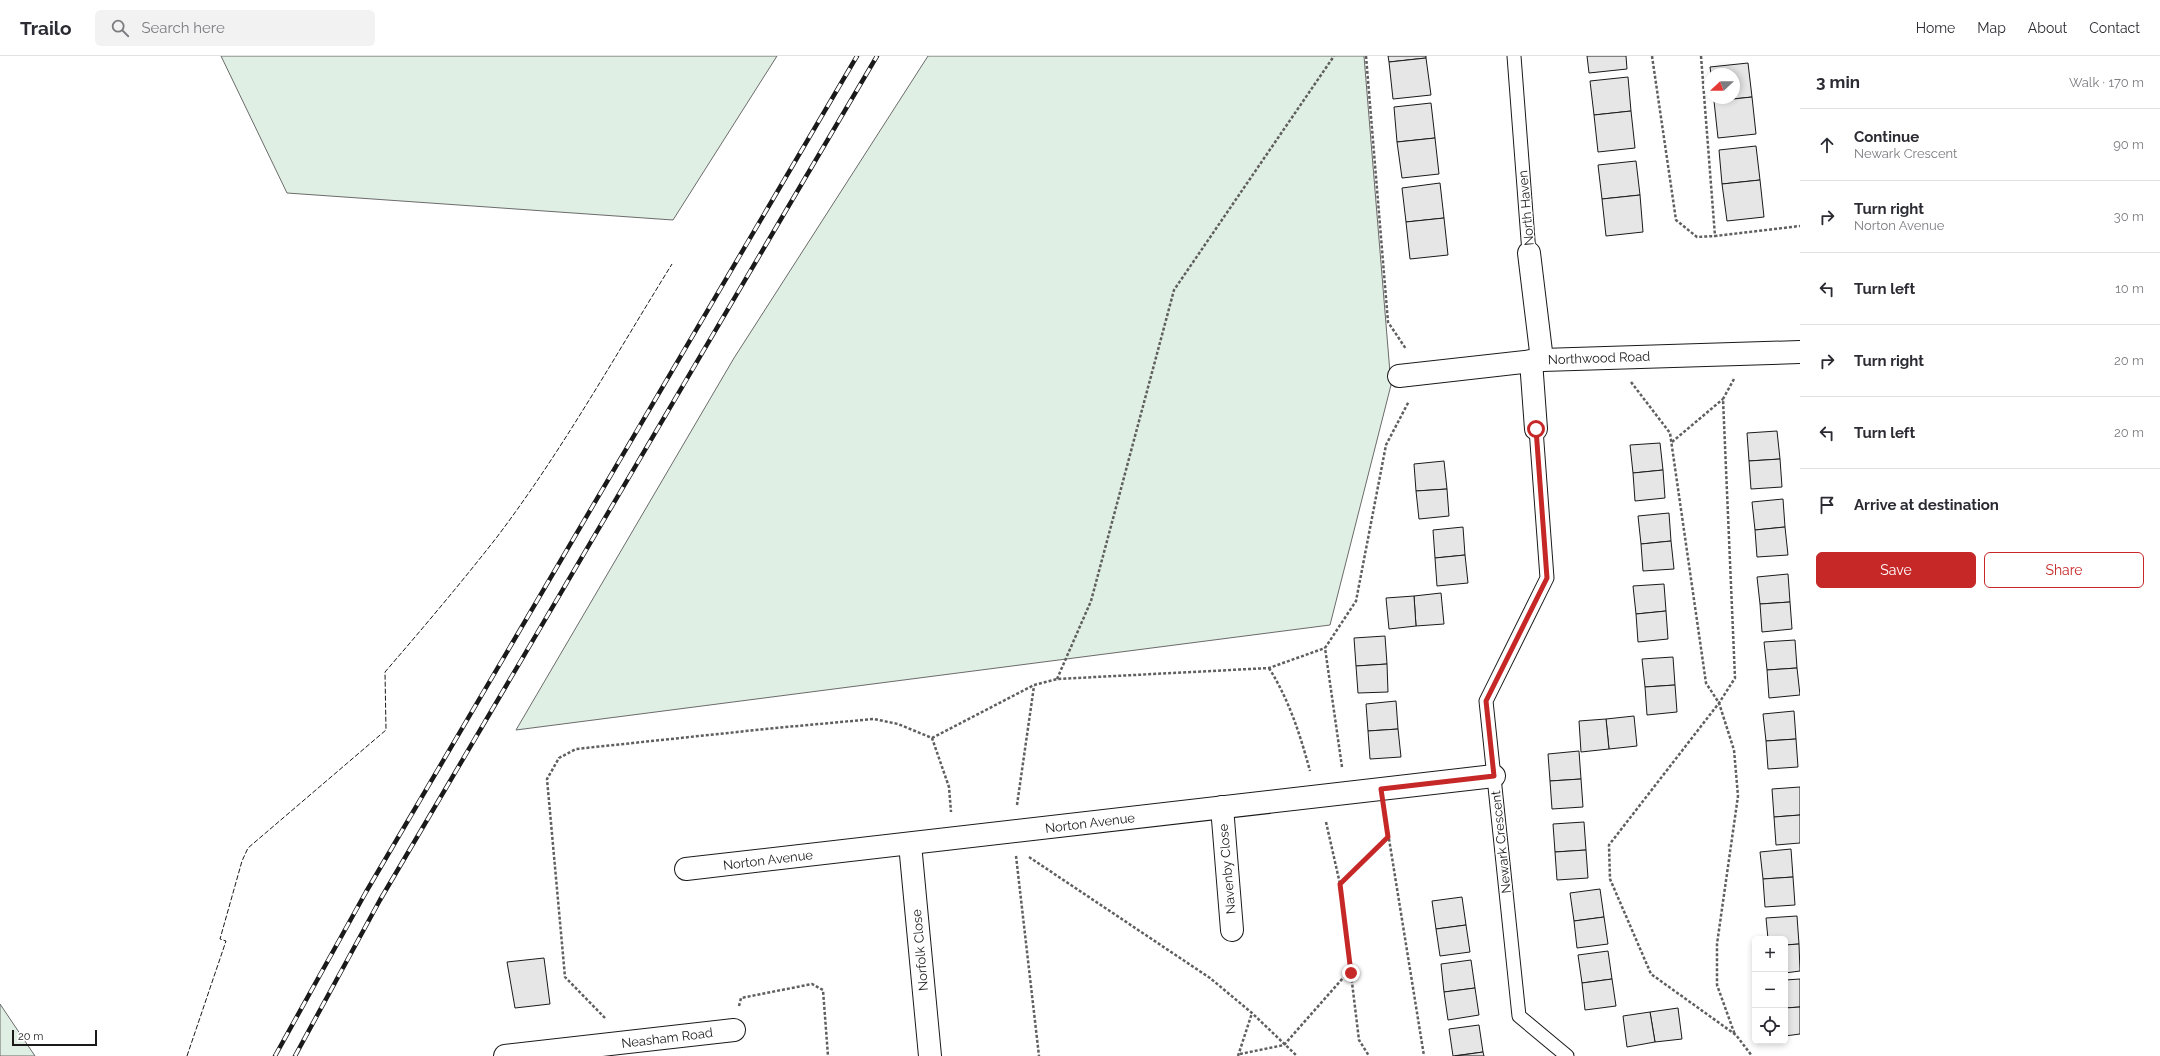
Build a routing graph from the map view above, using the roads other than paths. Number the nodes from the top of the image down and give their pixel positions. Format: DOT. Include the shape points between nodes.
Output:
graph roads {
  1 [pos="1514,56"];
  2 [pos="1529,253"];
  3 [pos="1800,352"];
  4 [pos="1537,360"];
  5 [pos="1409,375"];
  6 [pos="1536,429"];
  7 [pos="1494,776"];
  8 [pos="1222,807"];
  9 [pos="910,844"];
  10 [pos="686,869"];
  11 [pos="1232,930"];
  12 [pos="734,1030"];
  13 [pos="505,1056"];
  14 [pos="930,1056"];
  15 [pos="1567,1056"];
  1 -- 2 [label="lane, North Haven"];
  2 -- 4 [label="street, North Haven"];
  3 -- 4 [label="street, Northwood Road"];
  4 -- 5 [label="street, Northwood Road"];
  4 -- 6 [label="street, North Haven"];
  6 -- 7 [label="lane, Newark Crescent" via="1547,578 1486,701"];
  7 -- 8 [label="street, Norton Avenue"];
  7 -- 15 [label="lane, Newark Crescent" via="1519,1016"];
  8 -- 9 [label="street, Norton Avenue" via="1014,839 952,839"];
  8 -- 11 [label="street, Navenby Close"];
  9 -- 10 [label="street, Norton Avenue"];
  9 -- 14 [label="street, Norfolk Close"];
  12 -- 13 [label="street, Neasham Road"];
}
